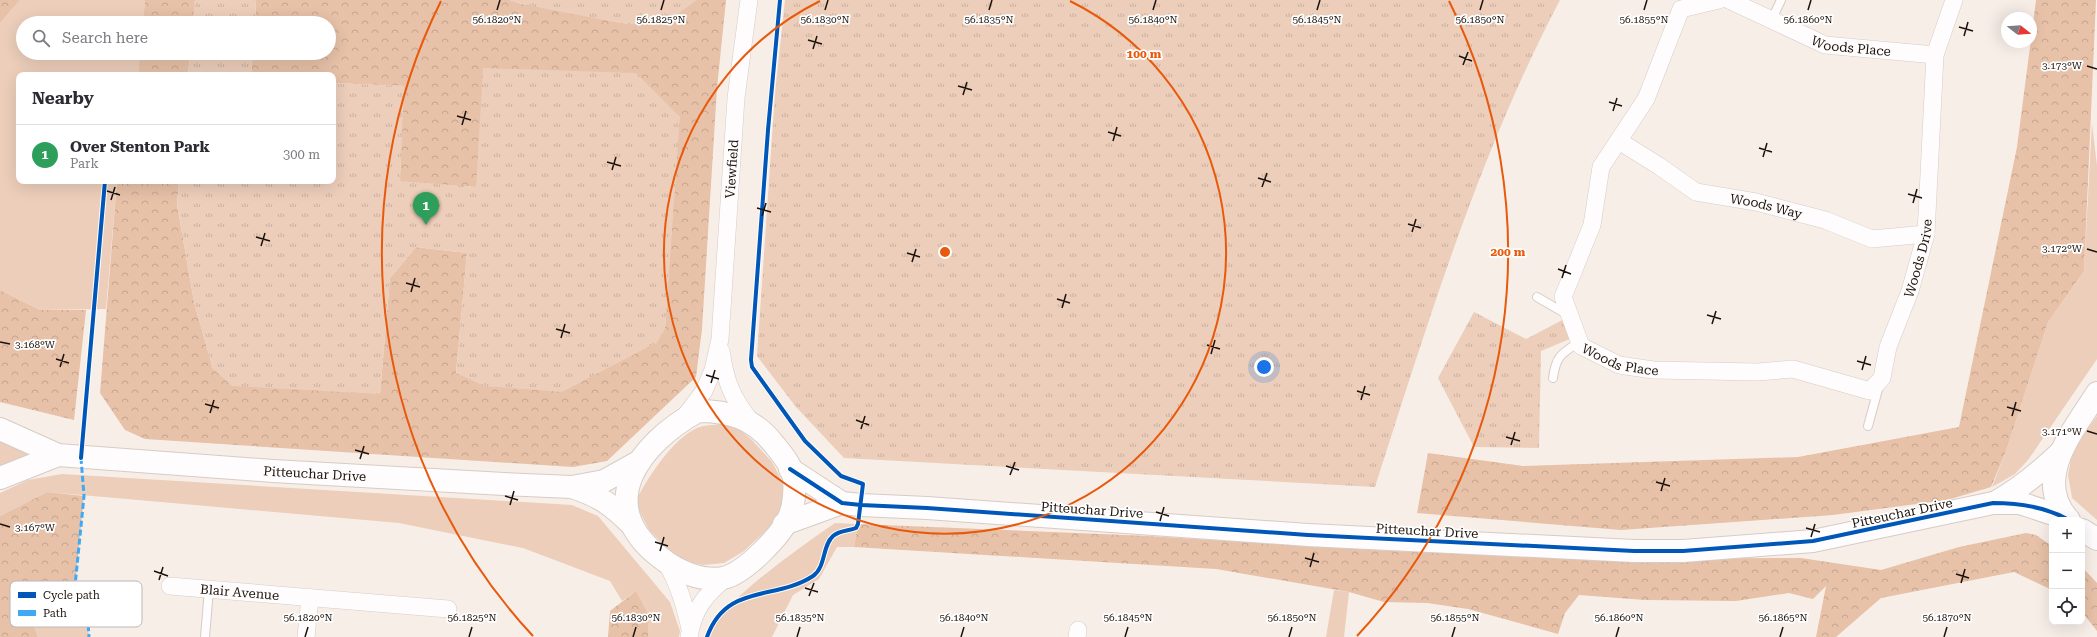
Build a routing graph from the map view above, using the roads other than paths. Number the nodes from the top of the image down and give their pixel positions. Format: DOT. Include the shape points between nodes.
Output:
graph roads {
  1 [pos="749,0"];
  2 [pos="1718,0"];
  3 [pos="1729,0"];
  4 [pos="1781,0"];
  5 [pos="1954,0"];
  6 [pos="1772,19"];
  7 [pos="1935,55"];
  8 [pos="1619,141"];
  9 [pos="1926,234"];
  10 [pos="1537,298"];
  11 [pos="1570,316"];
  12 [pos="720,339"];
  13 [pos="1579,342"];
  14 [pos="1553,378"];
  15 [pos="1882,378"];
  16 [pos="2097,393"];
  17 [pos="684,419"];
  18 [pos="752,423"];
  19 [pos="1868,426"];
  20 [pos="0,429"];
  21 [pos="2062,451"];
  22 [pos="58,456"];
  23 [pos="640,461"];
  24 [pos="790,469"];
  25 [pos="0,478"];
  26 [pos="572,487"];
  27 [pos="842,503"];
  28 [pos="1994,503"];
  29 [pos="2057,517"];
  30 [pos="2068,517"];
  31 [pos="784,524"];
  32 [pos="632,526"];
  33 [pos="2085,531"];
  34 [pos="2097,539"];
  35 [pos="667,564"];
  36 [pos="727,577"];
  37 [pos="170,586"];
  38 [pos="209,589"];
  39 [pos="310,598"];
  40 [pos="448,609"];
  41 [pos="689,633"];
  42 [pos="204,637"];
  43 [pos="306,637"];
  1 -- 12 [label="street, Viewfield" via="736,98"];
  2 -- 8 [label="street, Woods Place" via="1681,9 1646,98"];
  3 -- 6 [label="street, Woods Place"];
  4 -- 6 [label="lane"];
  5 -- 7 [label="street, Woods Drive"];
  6 -- 7 [label="street, Woods Place" via="1825,45"];
  7 -- 9 [label="street, Woods Drive"];
  8 -- 9 [label="street, Woods Way" via="1696,192 1756,202 1810,216 1872,238"];
  8 -- 11 [label="street, Woods Place" via="1601,167 1592,225 1563,297"];
  9 -- 15 [label="street, Woods Drive" via="1910,291 1888,347"];
  10 -- 11 [label="lane"];
  11 -- 13 [label="street, Woods Place"];
  12 -- 17 [label="street, Viewfield" via="713,370 704,390"];
  12 -- 18 [label="street, Viewfield" via="725,375 735,402"];
  13 -- 14 [label="lane" via="1566,350 1556,362"];
  13 -- 15 [label="street, Woods Place" via="1581,346 1619,365 1654,370 1758,372 1793,369 1870,391"];
  15 -- 19 [label="lane"];
  16 -- 21 [label="street"];
  17 -- 18 [label="street" via="698,410 721,411"];
  17 -- 23 [label="street" via="657,442"];
  18 -- 24 [label="street" via="769,438 786,459"];
  20 -- 22 [label="street, Pitteuchar Drive"];
  21 -- 28 [label="street, Pitteuchar Drive" via="2019,490"];
  21 -- 30 [label="street" via="2056,465 2053,487 2058,504"];
  22 -- 25 [label="street, Pitteuchar Drive"];
  22 -- 26 [label="street, Pitteuchar Drive" via="273,471"];
  23 -- 26 [label="street, Pitteuchar Drive" via="604,481"];
  23 -- 32 [label="street" via="635,467 626,492 626,509"];
  24 -- 27 [label="street, Pitteuchar Drive"];
  24 -- 31 [label="street" via="794,478 793,498 790,515"];
  26 -- 32 [label="street, Pitteuchar Drive" via="597,496 614,506"];
  27 -- 28 [label="street, Pitteuchar Drive" via="1308,535 1641,551 1734,548 1813,541"];
  27 -- 31 [label="street, Pitteuchar Drive"];
  28 -- 29 [label="street, Pitteuchar Drive" via="2020,503"];
  31 -- 36 [label="street" via="755,558"];
  32 -- 35 [label="street" via="649,549"];
  33 -- 34 [label="street"];
  35 -- 36 [label="street" via="699,578"];
  35 -- 41 [label="street" via="684,600"];
  36 -- 41 [label="street" via="699,604"];
  37 -- 38 [label="street, Blair Avenue"];
  38 -- 39 [label="street, Blair Avenue"];
  38 -- 42 [label="lane"];
  39 -- 40 [label="street, Blair Avenue"];
  39 -- 43 [label="street"];
}
